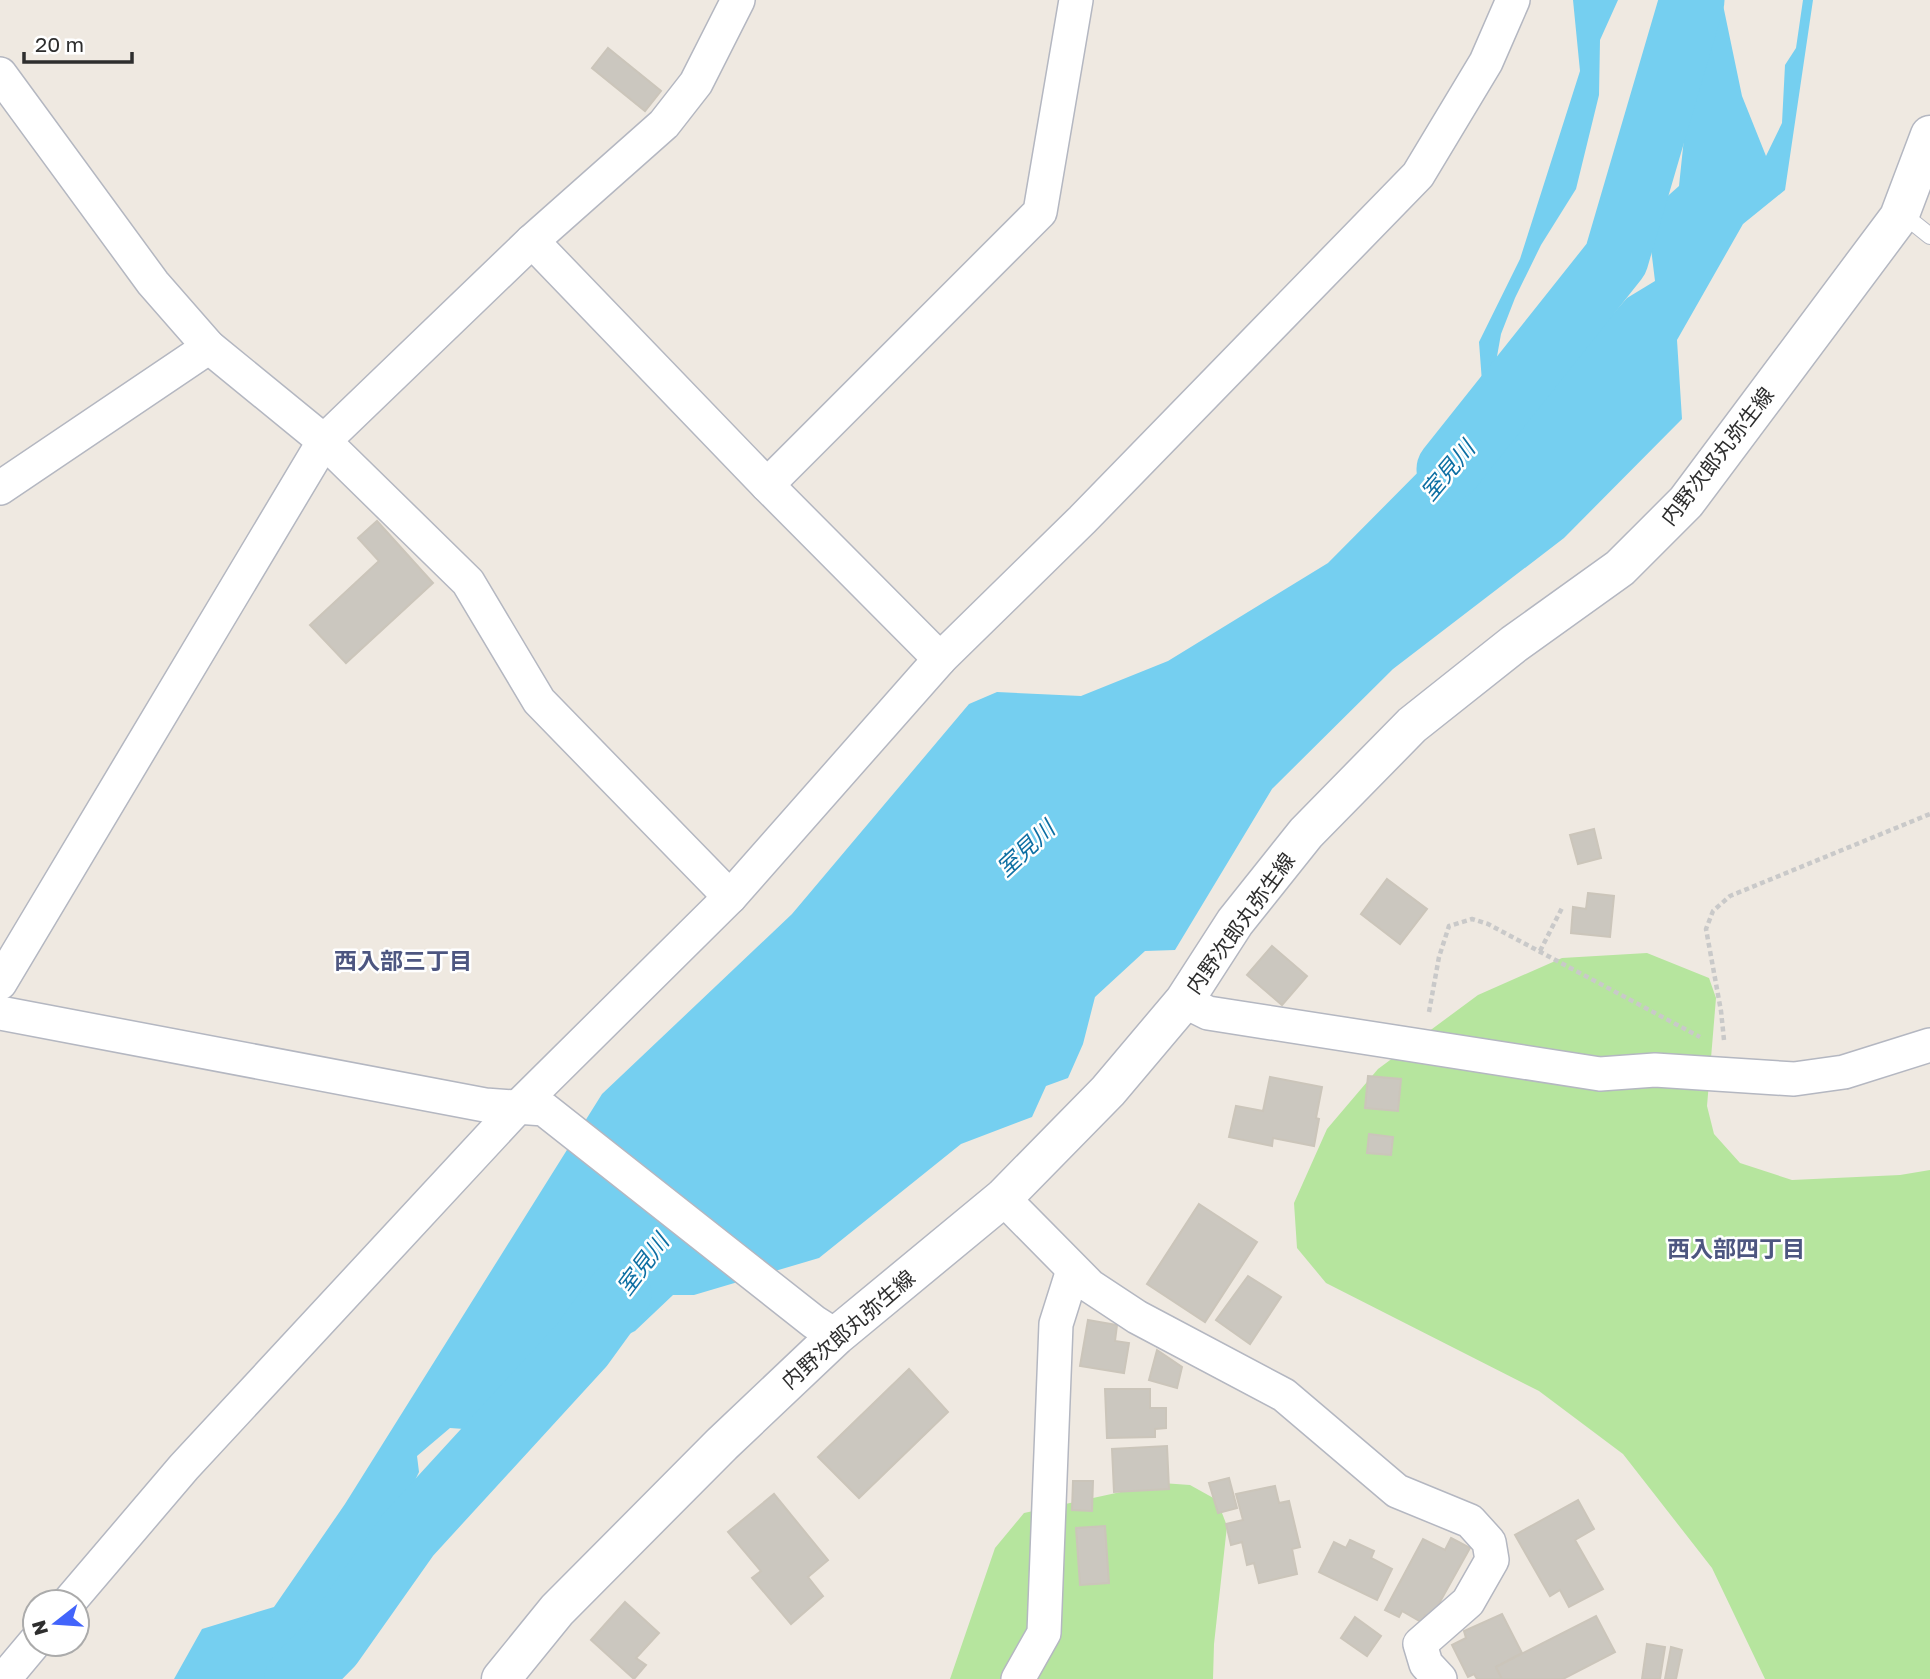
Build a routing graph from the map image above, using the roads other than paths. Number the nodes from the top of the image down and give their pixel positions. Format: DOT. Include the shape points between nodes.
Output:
graph roads {
  1 [pos="738,0"];
  2 [pos="1076,0"];
  3 [pos="1513,0"];
  4 [pos="0,74"];
  5 [pos="1930,135"];
  6 [pos="1914,226"];
  7 [pos="532,241"];
  8 [pos="209,347"];
  9 [pos="324,441"];
  10 [pos="767,485"];
  11 [pos="0,488"];
  12 [pos="940,659"];
  13 [pos="730,897"];
  14 [pos="0,984"];
  15 [pos="1184,1000"];
  16 [pos="0,1013"];
  17 [pos="1930,1045"];
  18 [pos="531,1108"];
  19 [pos="1003,1198"];
  20 [pos="1073,1270"];
  21 [pos="825,1329"];
  22 [pos="81,1588"];
  23 [pos="22,1658"];
  24 [pos="4,1679"];
  25 [pos="501,1679"];
  26 [pos="1018,1679"];
  27 [pos="1440,1679"];
  1 -- 7 [label="street" via="696,83 664,124"];
  2 -- 10 [label="street" via="1040,212"];
  3 -- 12 [label="street" via="1486,62 1418,175"];
  4 -- 8 [label="street" via="153,283"];
  5 -- 6 [label="main road, 内野次郎丸弥生線"];
  6 -- 15 [label="main road, 内野次郎丸弥生線" via="1686,502 1620,568 1412,725 1306,833 1235,922"];
  7 -- 9 [label="street"];
  7 -- 10 [label="street"];
  8 -- 9 [label="street"];
  8 -- 11 [label="street"];
  9 -- 13 [label="street" via="468,582 539,701"];
  9 -- 14 [label="street"];
  10 -- 12 [label="street"];
  12 -- 13 [label="street"];
  13 -- 18 [label="street"];
  15 -- 17 [label="street" via="1208,1013 1601,1074 1727,1062 1794,1079 1844,1072"];
  15 -- 19 [label="main road, 内野次郎丸弥生線" via="1108,1091"];
  16 -- 18 [label="street" via="485,1105"];
  18 -- 21 [label="street"];
  18 -- 22 [label="street" via="184,1467"];
  19 -- 20 [label="street"];
  19 -- 21 [label="main road, 内野次郎丸弥生線"];
  20 -- 26 [label="street" via="1056,1324 1044,1633"];
  20 -- 27 [label="street" via="1138,1317 1284,1395 1397,1491 1470,1521 1489,1542 1492,1560 1468,1602 1420,1644 1426,1664"];
  21 -- 25 [label="main road, 内野次郎丸弥生線" via="722,1444 557,1609"];
  23 -- 24 [label="street"];
}
